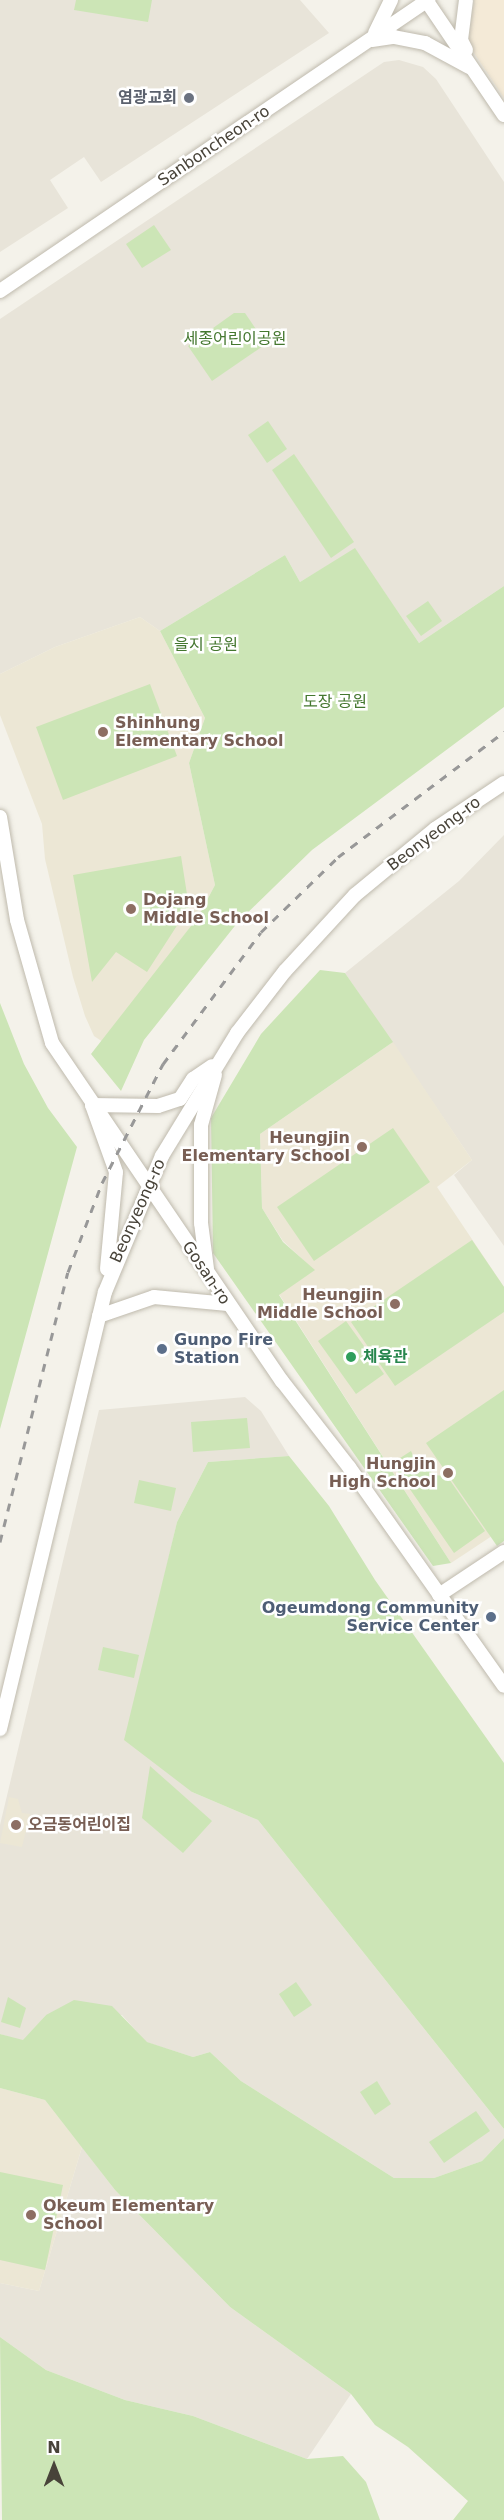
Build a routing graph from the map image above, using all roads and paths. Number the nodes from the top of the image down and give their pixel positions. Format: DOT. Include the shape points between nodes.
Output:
graph roads {
  1 [pos="391,0"];
  2 [pos="427,0"];
  3 [pos="466,0"];
  4 [pos="370,40"];
  5 [pos="473,69"];
  6 [pos="504,115"];
  7 [pos="0,291"];
  8 [pos="504,783"];
  9 [pos="0,817"];
  10 [pos="219,1061"];
  11 [pos="92,1105"];
  12 [pos="147,1186"];
  13 [pos="208,1274"];
  14 [pos="105,1292"];
  15 [pos="228,1304"];
  16 [pos="99,1316"];
  17 [pos="504,1552"];
  18 [pos="439,1595"];
  19 [pos="504,1686"];
  20 [pos="0,1730"];
  1 -- 4 [label="street" via="383,22"];
  2 -- 4 [label="street, Sanboncheon-ro"];
  2 -- 5 [label="street"];
  3 -- 5 [label="street" via="461,40"];
  4 -- 5 [label="street" via="394,37 424,43"];
  4 -- 7 [label="street, Sanboncheon-ro"];
  5 -- 6 [label="street"];
  8 -- 10 [label="street, Beonyeong-ro" via="435,829 355,895 285,971"];
  9 -- 11 [label="street, Gosan-ro" via="16,920 44,1023"];
  10 -- 11 [label="street" via="194,1079 180,1099 158,1106"];
  10 -- 12 [label="street, Beonyeong-ro"];
  10 -- 13 [label="street" via="201,1125 201,1223"];
  11 -- 12 [label="street, Gosan-ro"];
  11 -- 14 [label="street" via="116,1172"];
  12 -- 13 [label="street, Gosan-ro"];
  12 -- 14 [label="street, Beonyeong-ro"];
  13 -- 15 [label="street, Gosan-ro"];
  14 -- 16 [label="street, Beonyeong-ro"];
  15 -- 16 [label="street" via="154,1297"];
  15 -- 18 [label="street, Gosan-ro"];
  16 -- 20 [label="street, Beonyeong-ro"];
  17 -- 18 [label="street"];
  18 -- 19 [label="street, Gosan-ro"];
}
